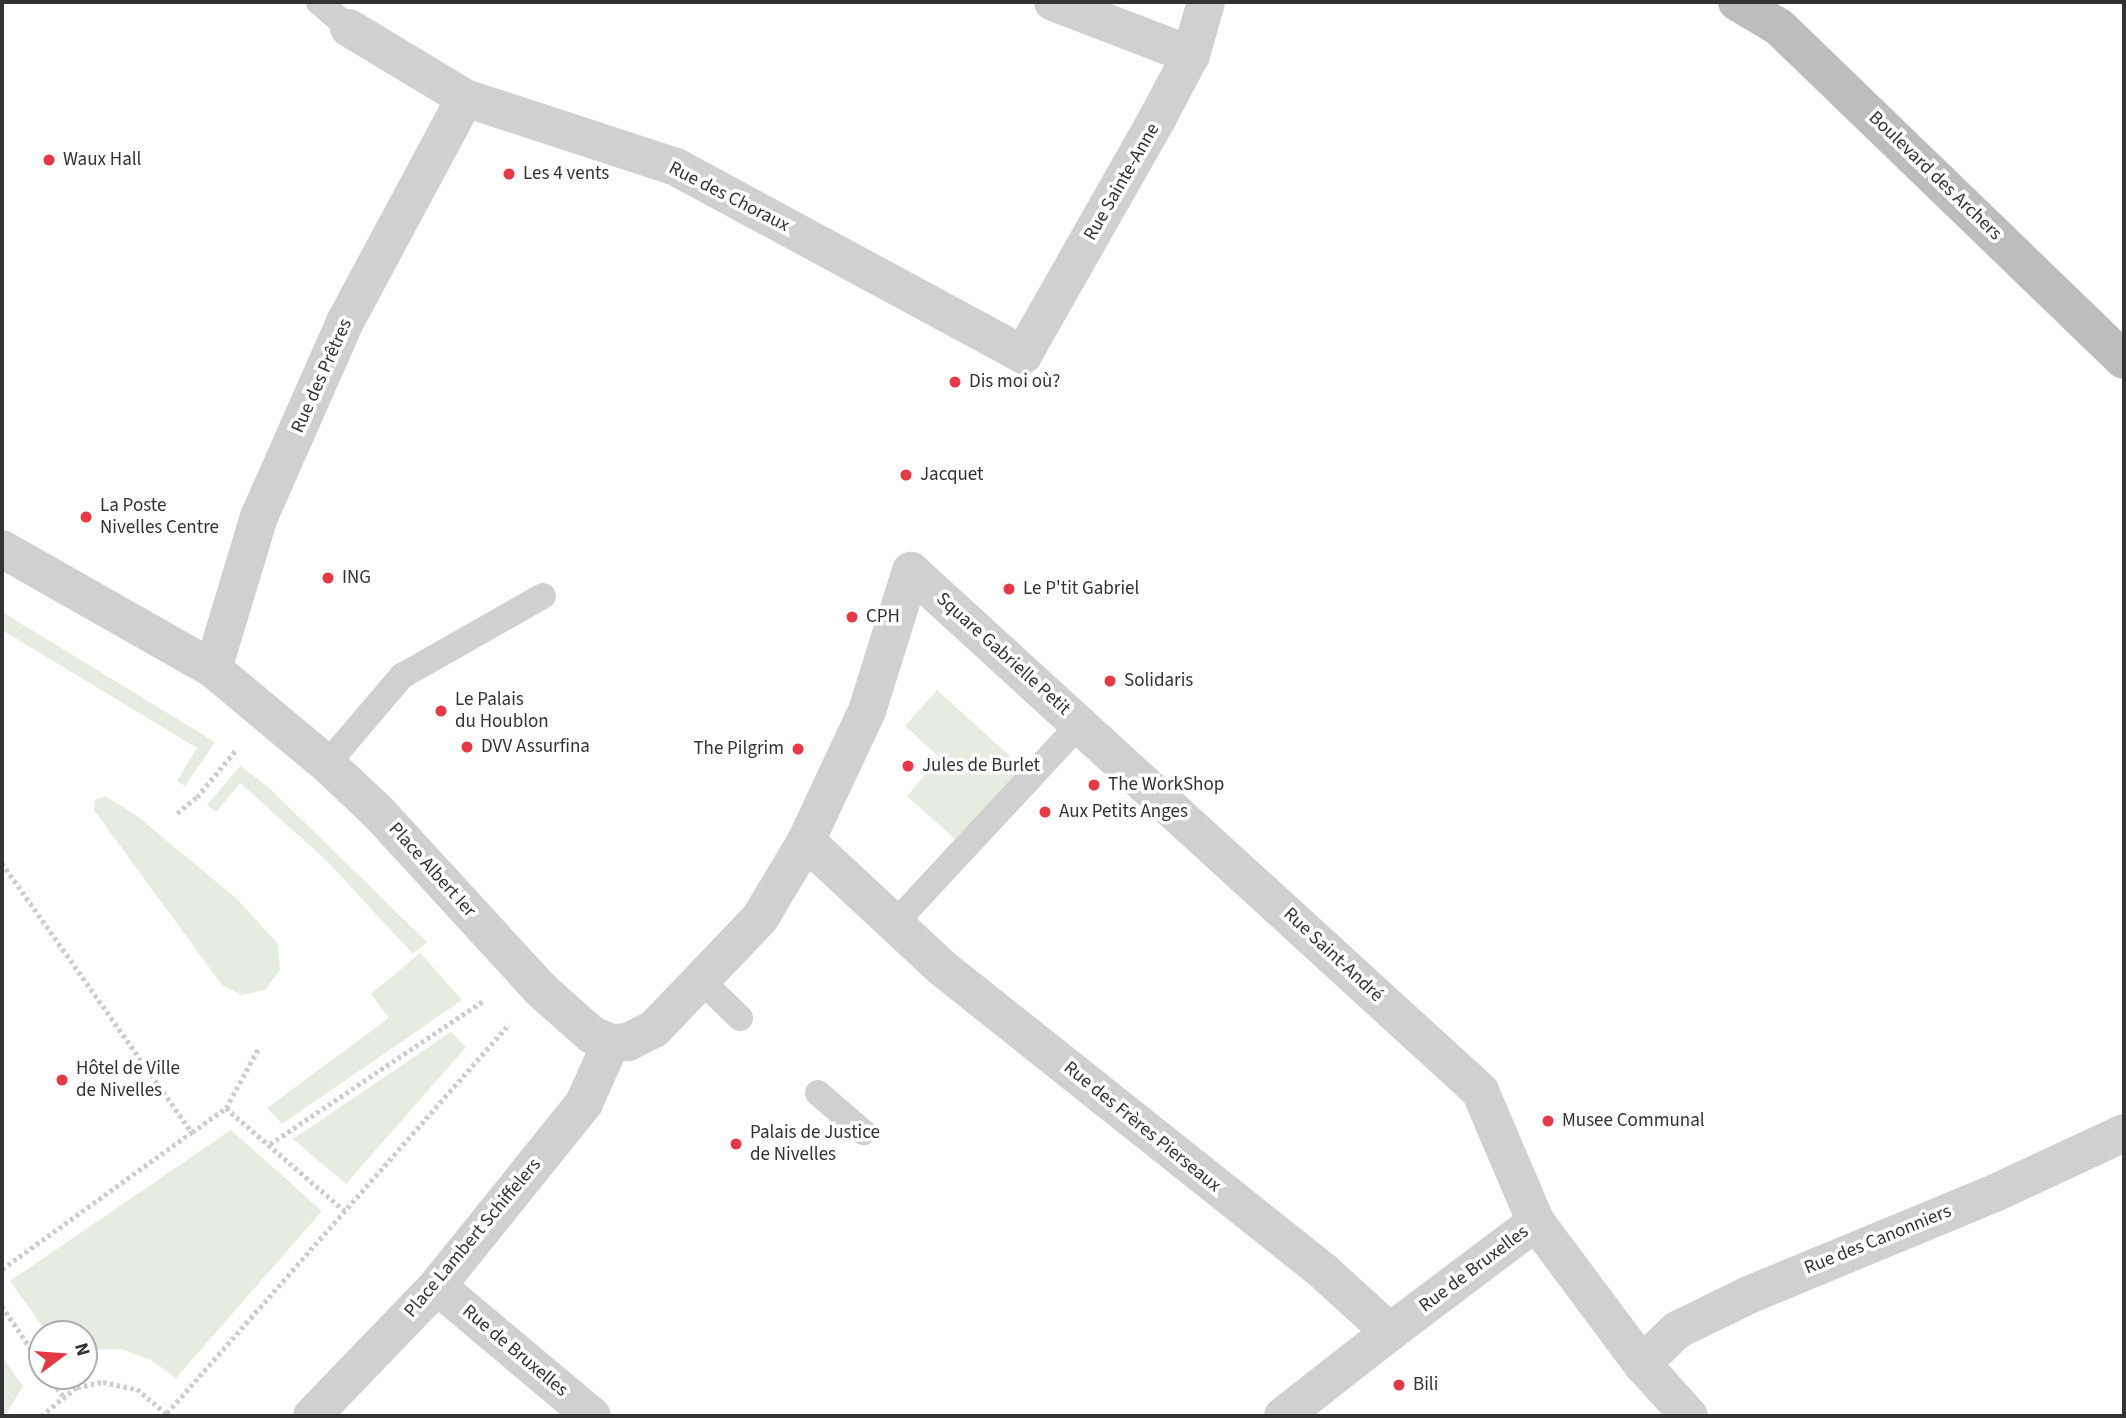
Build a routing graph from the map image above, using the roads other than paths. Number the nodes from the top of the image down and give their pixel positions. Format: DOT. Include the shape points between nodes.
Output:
graph roads {
  1 [pos="319,2"];
  2 [pos="1052,2"];
  3 [pos="1206,2"];
  4 [pos="1737,2"];
  5 [pos="349,28"];
  6 [pos="1191,55"];
  7 [pos="465,99"];
  8 [pos="1023,355"];
  9 [pos="2124,360"];
  10 [pos="2,549"];
  11 [pos="543,596"];
  12 [pos="213,669"];
  13 [pos="1081,723"];
  14 [pos="327,764"];
  15 [pos="806,841"];
  16 [pos="895,923"];
  17 [pos="702,981"];
  18 [pos="740,1018"];
  19 [pos="611,1043"];
  20 [pos="818,1093"];
  21 [pos="863,1132"];
  22 [pos="2124,1133"];
  23 [pos="1536,1222"];
  24 [pos="437,1286"];
  25 [pos="1390,1332"];
  26 [pos="1642,1364"];
  27 [pos="312,1416"];
  28 [pos="592,1416"];
  29 [pos="1283,1416"];
  30 [pos="1689,1416"];
  1 -- 5 [label="lane"];
  2 -- 6 [label="street"];
  3 -- 6 [label="street, Rue Sainte-Anne"];
  4 -- 9 [label="main road, Boulevard des Archers" via="1779,27"];
  5 -- 7 [label="street, Rue des Choraux"];
  6 -- 8 [label="street, Rue Sainte-Anne"];
  7 -- 8 [label="street, Rue des Choraux" via="676,167"];
  7 -- 12 [label="street, Rue des Prêtres" via="340,334 259,517"];
  10 -- 12 [label="street, Place Albert Ier"];
  11 -- 14 [label="lane" via="402,676"];
  12 -- 14 [label="street, Place Albert Ier"];
  13 -- 15 [label="street, Square Gabrielle Petit" via="911,571 867,711"];
  13 -- 16 [label="lane, Square Gabrielle Petit"];
  13 -- 23 [label="street, Rue Saint-André" via="1480,1091"];
  14 -- 19 [label="street, Place Albert Ier" via="379,813 540,989 592,1035"];
  15 -- 16 [label="street"];
  15 -- 17 [label="street" via="760,918"];
  16 -- 25 [label="street, Rue des Frères Pierseaux" via="941,967 1324,1272"];
  17 -- 18 [label="lane"];
  17 -- 19 [label="street" via="654,1029 628,1042"];
  19 -- 24 [label="street, Place Lambert Schiffelers" via="584,1103"];
  20 -- 21 [label="lane"];
  22 -- 26 [label="street, Rue des Canonniers" via="1997,1192 1751,1294 1677,1330"];
  23 -- 25 [label="street, Rue de Bruxelles"];
  23 -- 26 [label="street, Rue de Bruxelles"];
  24 -- 27 [label="street, Place Lambert Schiffelers"];
  24 -- 28 [label="street, Rue de Bruxelles"];
  25 -- 29 [label="street, Rue de Bruxelles"];
  26 -- 30 [label="street, Rue de Bruxelles"];
}
